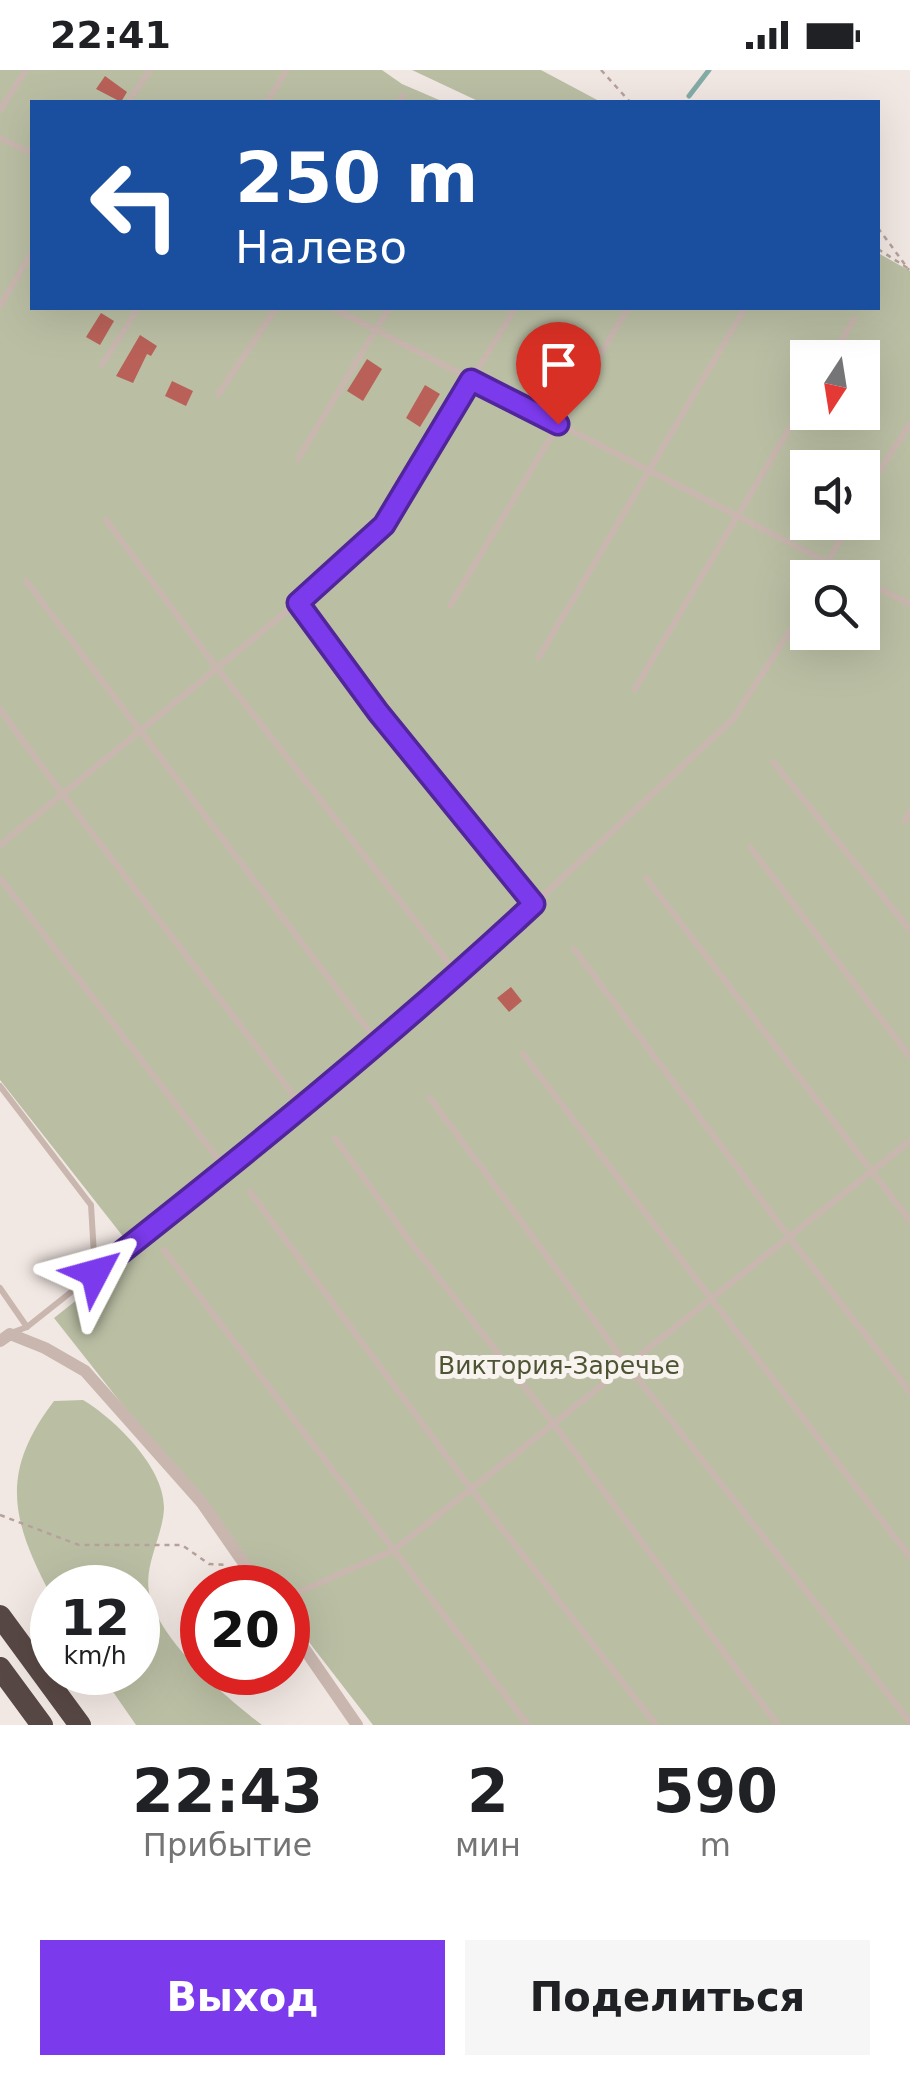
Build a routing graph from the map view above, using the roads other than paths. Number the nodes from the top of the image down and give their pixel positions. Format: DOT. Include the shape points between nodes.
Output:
graph roads {
  1 [pos="26,70"];
  2 [pos="150,70"];
  3 [pos="287,70"];
  4 [pos="129,100"];
  5 [pos="268,100"];
  6 [pos="0,110"];
  7 [pos="0,138"];
  8 [pos="30,152"];
  9 [pos="30,255"];
  10 [pos="0,306"];
  11 [pos="137,310"];
  12 [pos="275,310"];
  13 [pos="336,310"];
  14 [pos="388,310"];
  15 [pos="514,310"];
  16 [pos="627,310"];
  17 [pos="744,310"];
  18 [pos="854,319"];
  19 [pos="376,330"];
  20 [pos="842,340"];
  21 [pos="102,365"];
  22 [pos="471,380"];
  23 [pos="218,395"];
  24 [pos="558,424"];
  25 [pos="910,424"];
  26 [pos="790,427"];
  27 [pos="298,459"];
  28 [pos="648,470"];
  29 [pos="880,470"];
  30 [pos="736,516"];
  31 [pos="106,520"];
  32 [pos="824,560"];
  33 [pos="26,581"];
  34 [pos="880,589"];
  35 [pos="298,603"];
  36 [pos="910,604"];
  37 [pos="450,606"];
  38 [pos="790,630"];
  39 [pos="540,657"];
  40 [pos="216,667"];
  41 [pos="635,688"];
  42 [pos="0,709"];
  43 [pos="138,731"];
  44 [pos="773,762"];
  45 [pos="62,797"];
  46 [pos="910,812"];
  47 [pos="905,821"];
  48 [pos="0,845"];
  49 [pos="750,847"];
  50 [pos="0,878"];
  51 [pos="646,878"];
  52 [pos="534,904"];
  53 [pos="910,930"];
  54 [pos="574,949"];
  55 [pos="458,974"];
  56 [pos="379,1044"];
  57 [pos="523,1054"];
  58 [pos="910,1057"];
  59 [pos="0,1086"];
  60 [pos="430,1098"];
  61 [pos="303,1108"];
  62 [pos="335,1138"];
  63 [pos="910,1140"];
  64 [pos="226,1169"];
  65 [pos="872,1171"];
  66 [pos="250,1192"];
  67 [pos="910,1221"];
  68 [pos="789,1236"];
  69 [pos="164,1250"];
  70 [pos="95,1273"];
  71 [pos="0,1288"];
  72 [pos="712,1297"];
  73 [pos="27,1327"];
  74 [pos="5,1337"];
  75 [pos="627,1364"];
  76 [pos="910,1392"];
  77 [pos="553,1423"];
  78 [pos="471,1488"];
  79 [pos="394,1550"];
  80 [pos="910,1557"];
  81 [pos="249,1565"];
  82 [pos="310,1587"];
  83 [pos="0,1616"];
  84 [pos="310,1658"];
  85 [pos="0,1668"];
  86 [pos="910,1722"];
  87 [pos="42,1725"];
  88 [pos="80,1725"];
  89 [pos="357,1725"];
  90 [pos="528,1725"];
  91 [pos="656,1725"];
  92 [pos="778,1725"];
  1 -- 6 [label="lane"];
  2 -- 4 [label="lane"];
  3 -- 5 [label="lane"];
  7 -- 8 [label="lane"];
  9 -- 10 [label="lane"];
  11 -- 21 [label="lane"];
  12 -- 23 [label="lane"];
  13 -- 19 [label="lane"];
  14 -- 19 [label="lane"];
  15 -- 22 [label="lane"];
  16 -- 24 [label="lane"];
  17 -- 28 [label="lane"];
  18 -- 20 [label="lane"];
  19 -- 22 [label="lane"];
  19 -- 27 [label="lane"];
  22 -- 24 [label="lane"];
  22 -- 35 [label="lane" via="384,525"];
  24 -- 28 [label="lane"];
  24 -- 37 [label="lane"];
  25 -- 29 [label="lane"];
  26 -- 30 [label="lane"];
  28 -- 30 [label="lane"];
  28 -- 39 [label="lane"];
  30 -- 32 [label="lane"];
  30 -- 41 [label="lane"];
  31 -- 40 [label="lane"];
  33 -- 43 [label="lane"];
  34 -- 36 [label="lane"];
  35 -- 40 [label="lane"];
  35 -- 52 [label="lane"];
  38 -- 52 [label="lane" via="734,719"];
  40 -- 43 [label="lane"];
  40 -- 55 [label="lane"];
  42 -- 45 [label="lane"];
  43 -- 45 [label="lane"];
  43 -- 56 [label="lane"];
  44 -- 53 [label="lane"];
  45 -- 48 [label="lane"];
  45 -- 61 [label="lane"];
  46 -- 47 [label="lane"];
  49 -- 58 [label="lane"];
  50 -- 64 [label="lane"];
  51 -- 65 [label="lane"];
  52 -- 55 [label="lane"];
  54 -- 68 [label="lane"];
  55 -- 56 [label="lane"];
  56 -- 61 [label="lane"];
  57 -- 72 [label="lane"];
  59 -- 70 [label="lane" via="90,1204"];
  60 -- 75 [label="lane"];
  61 -- 64 [label="lane"];
  62 -- 77 [label="lane"];
  63 -- 65 [label="lane"];
  64 -- 70 [label="lane"];
  65 -- 67 [label="lane"];
  65 -- 68 [label="lane"];
  66 -- 78 [label="lane"];
  68 -- 72 [label="lane"];
  68 -- 76 [label="lane"];
  69 -- 79 [label="lane"];
  70 -- 73 [label="lane"];
  71 -- 73 [label="lane"];
  72 -- 75 [label="lane"];
  72 -- 80 [label="lane"];
  73 -- 74 [label="lane"];
  74 -- 81 [label="street" via="45,1348 85,1371 202,1502"];
  75 -- 77 [label="lane"];
  75 -- 86 [label="lane"];
  77 -- 78 [label="lane"];
  77 -- 92 [label="lane"];
  78 -- 79 [label="lane"];
  78 -- 91 [label="lane"];
  79 -- 82 [label="lane"];
  79 -- 90 [label="lane"];
  83 -- 88 [label="highway"];
  84 -- 89 [label="street"];
  85 -- 87 [label="highway"];
}
